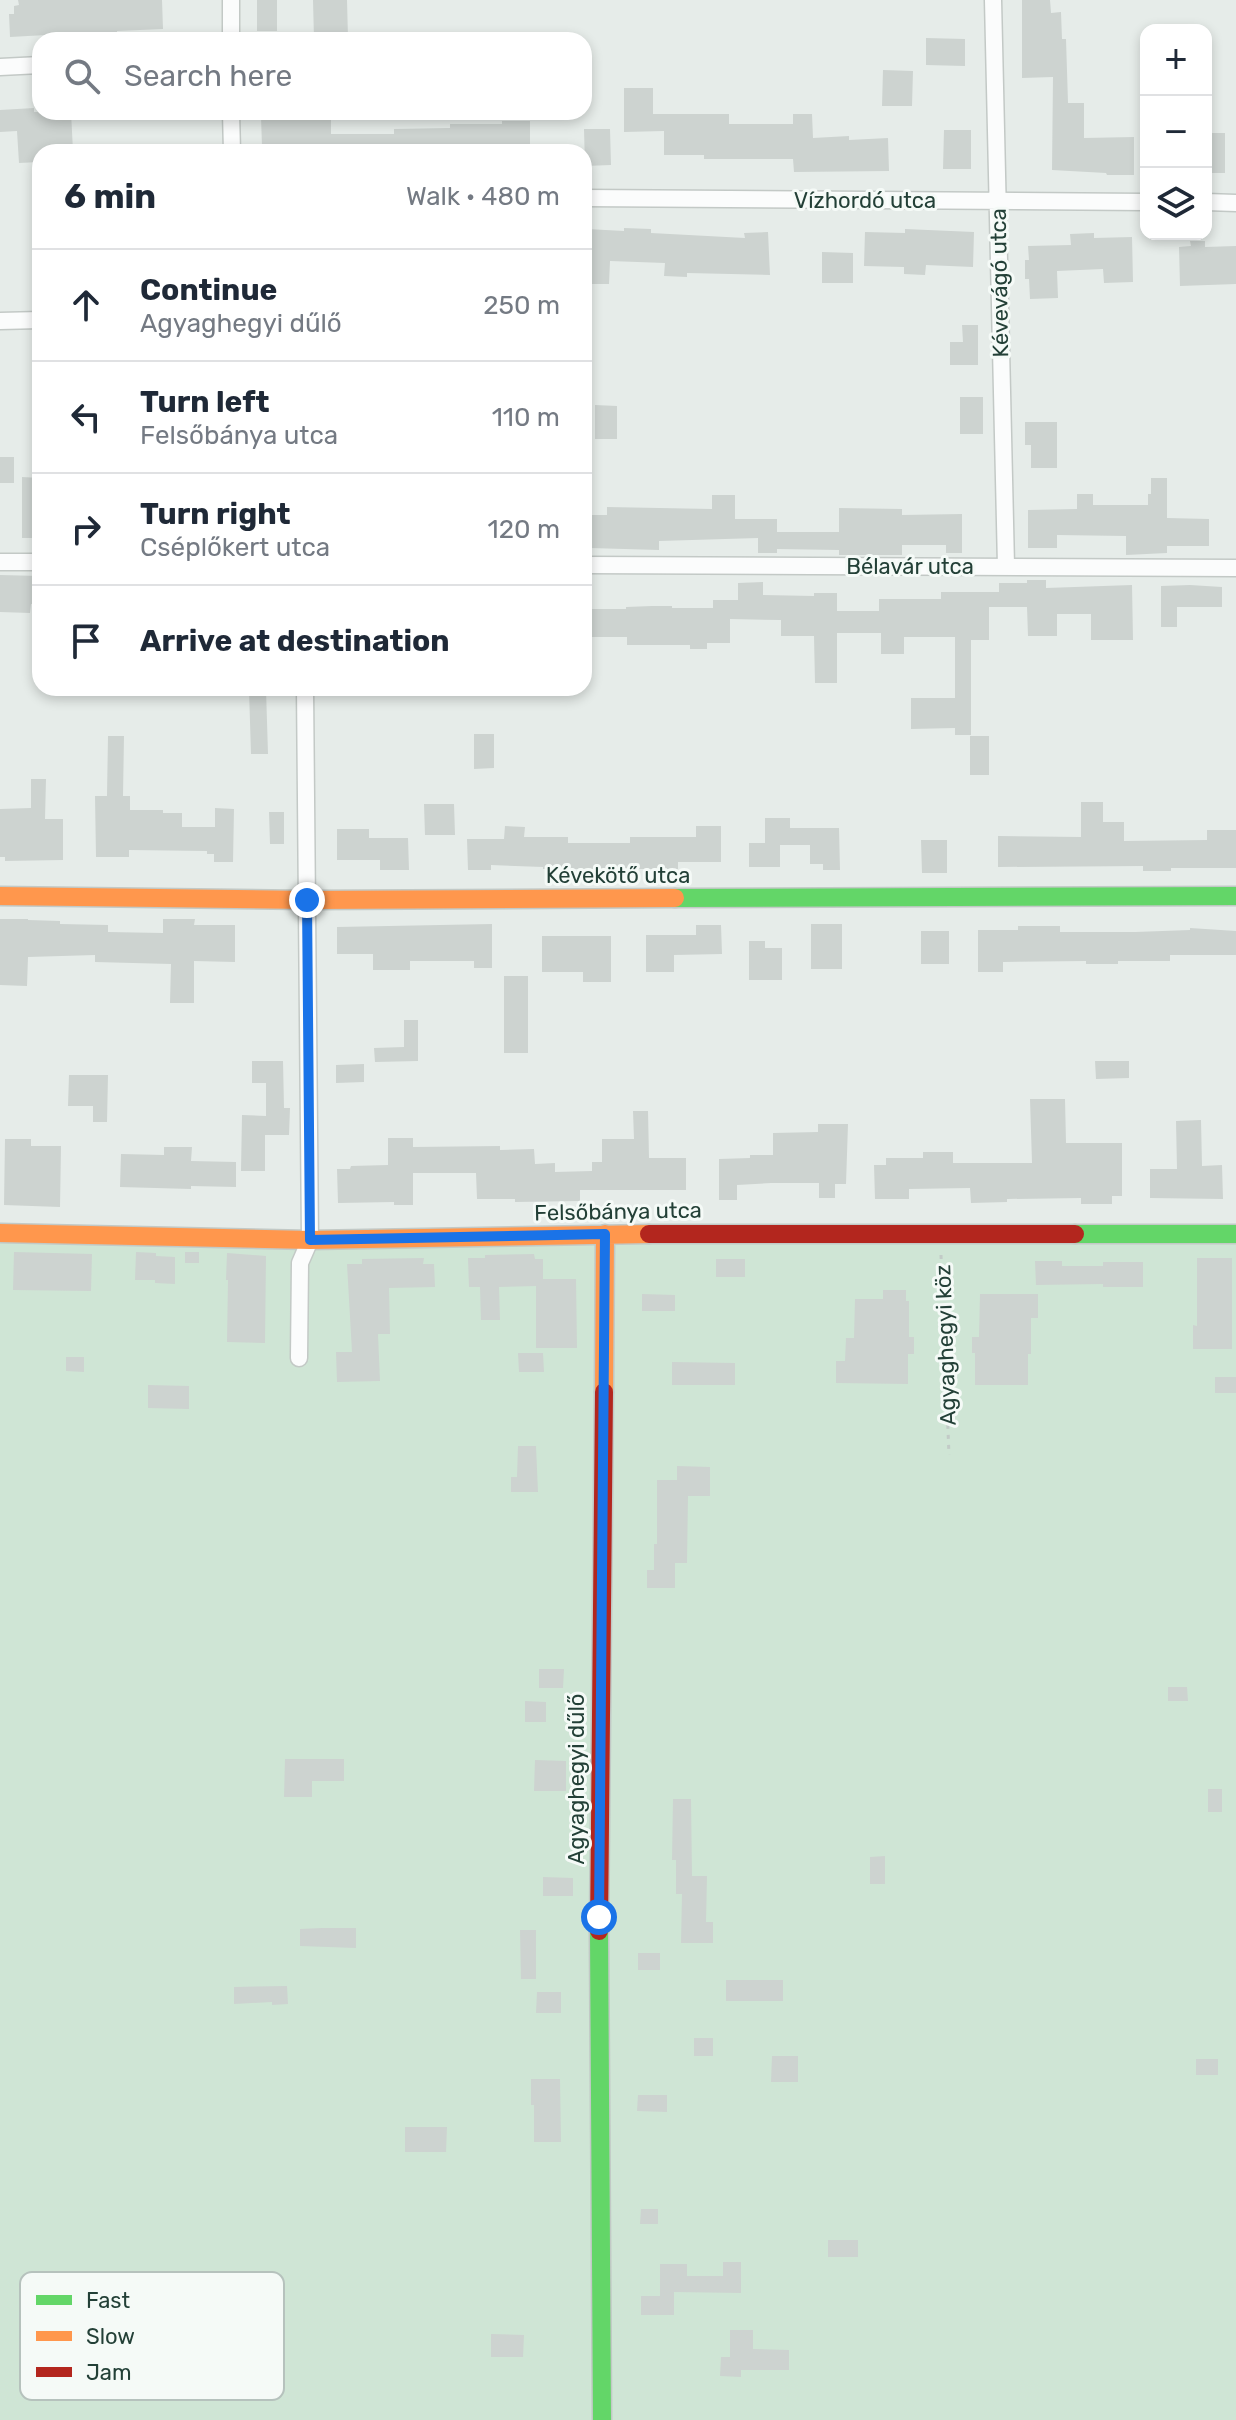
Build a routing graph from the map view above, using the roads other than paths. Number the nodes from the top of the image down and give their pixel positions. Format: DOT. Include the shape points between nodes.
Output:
graph roads {
  1 [pos="231,0"];
  2 [pos="993,0"];
  3 [pos="231,32"];
  4 [pos="32,65"];
  5 [pos="0,67"];
  6 [pos="231,120"];
  7 [pos="232,144"];
  8 [pos="592,198"];
  9 [pos="996,201"];
  10 [pos="1140,202"];
  11 [pos="1212,202"];
  12 [pos="1236,203"];
  13 [pos="32,320"];
  14 [pos="0,321"];
  15 [pos="0,562"];
  16 [pos="32,562"];
  17 [pos="592,565"];
  18 [pos="1006,566"];
  19 [pos="1236,568"];
  20 [pos="305,696"];
  21 [pos="0,896"];
  22 [pos="1236,896"];
  23 [pos="307,900"];
  24 [pos="0,1233"];
  25 [pos="605,1234"];
  26 [pos="1236,1234"];
  27 [pos="310,1240"];
  28 [pos="299,1358"];
  29 [pos="602,2420"];
  1 -- 3 [label="street"];
  2 -- 9 [label="street, Kévevágó utca"];
  4 -- 5 [label="street"];
  6 -- 7 [label="street"];
  8 -- 9 [label="street, Vízhordó utca"];
  9 -- 10 [label="street, Vízhordó utca"];
  9 -- 18 [label="street, Kévevágó utca"];
  11 -- 12 [label="street"];
  13 -- 14 [label="street"];
  15 -- 16 [label="street"];
  17 -- 18 [label="street, Bélavár utca"];
  18 -- 19 [label="street, Bélavár utca"];
  20 -- 23 [label="street"];
  21 -- 23 [label="street, Kévekötő utca"];
  22 -- 23 [label="street, Kévekötő utca"];
  23 -- 27 [label="street"];
  24 -- 27 [label="street, Felsőbánya utca"];
  25 -- 26 [label="street, Felsőbánya utca"];
  25 -- 27 [label="street, Felsőbánya utca"];
  25 -- 29 [label="street, Agyaghegyi dűlő" via="599,1917"];
  27 -- 28 [label="street" via="300,1263"];
}
